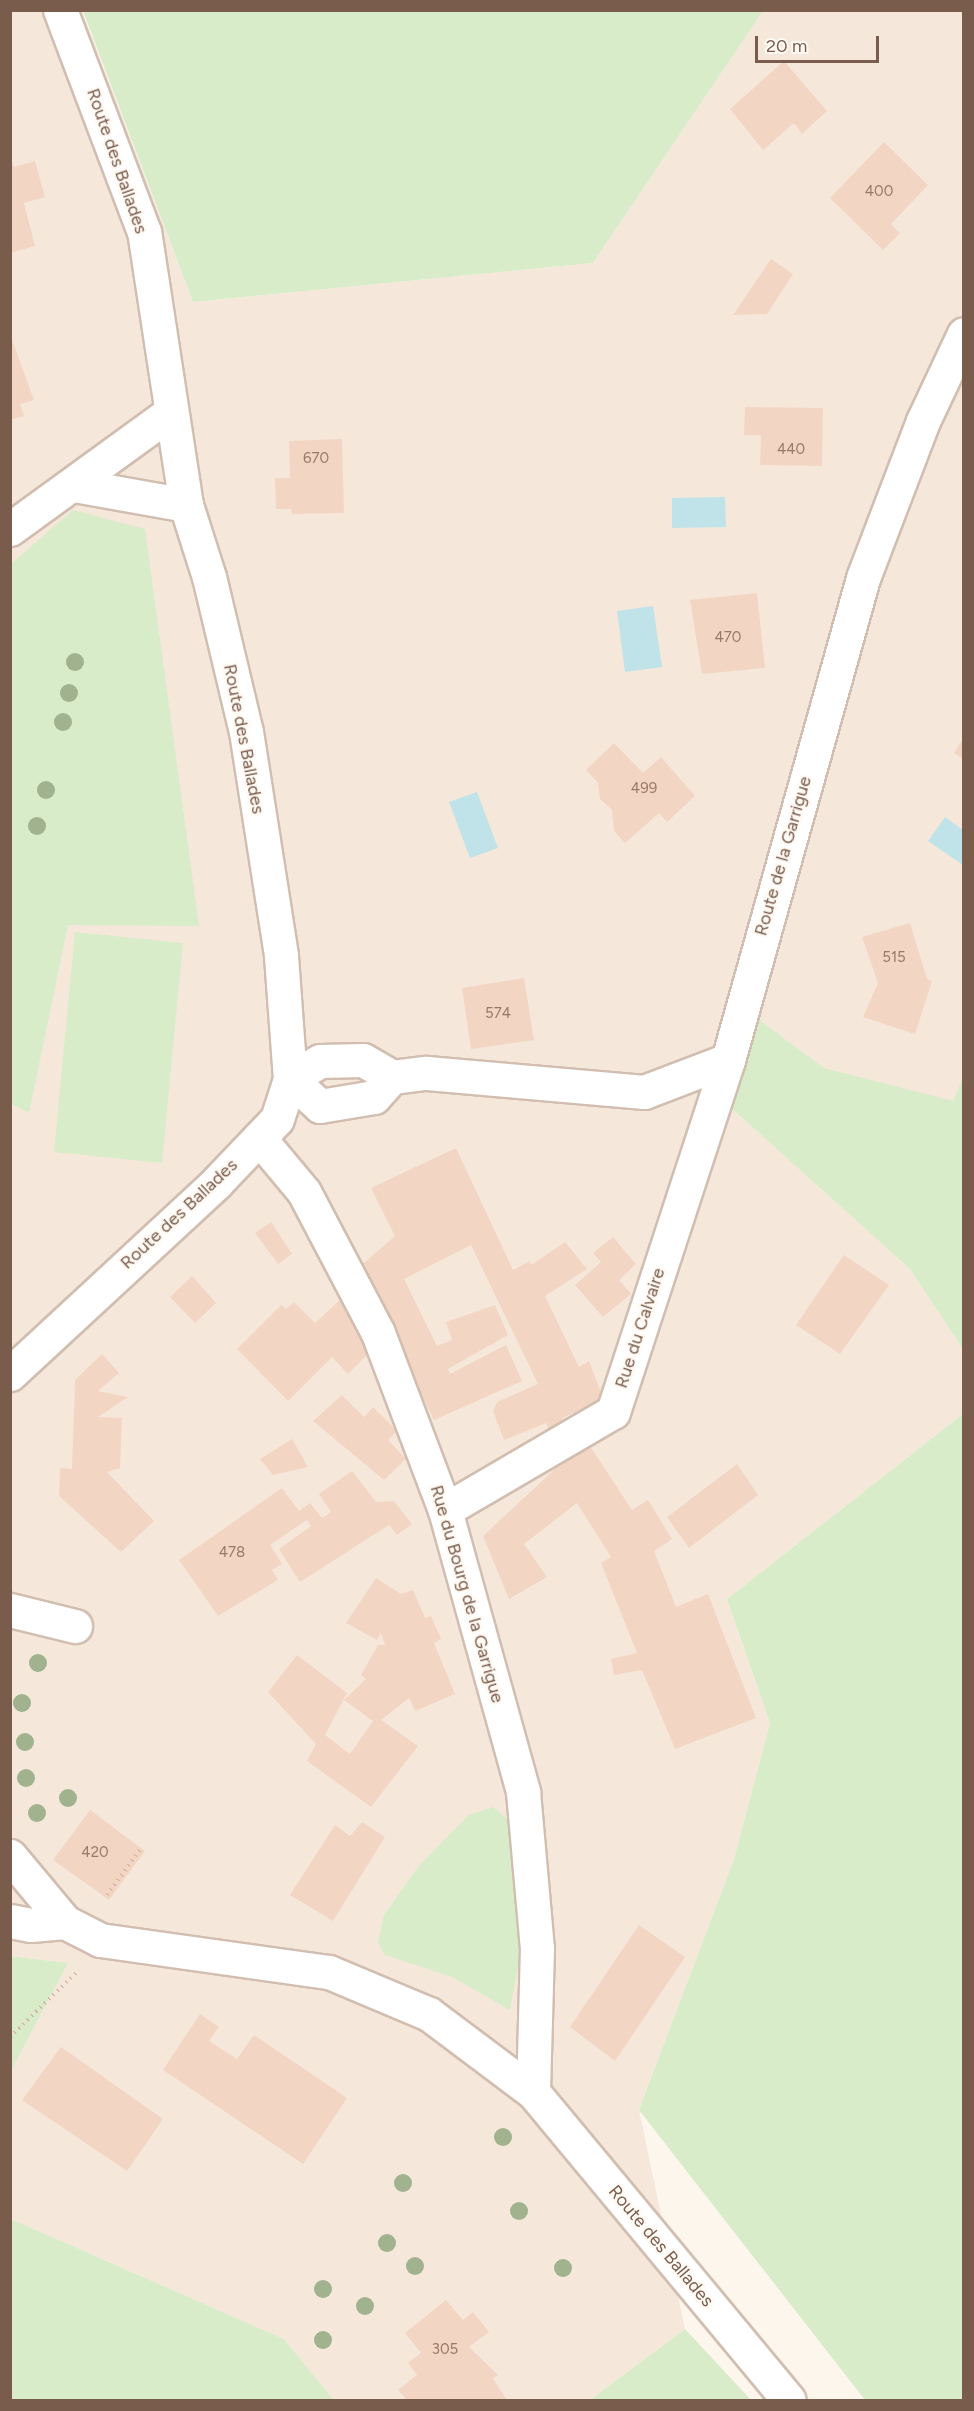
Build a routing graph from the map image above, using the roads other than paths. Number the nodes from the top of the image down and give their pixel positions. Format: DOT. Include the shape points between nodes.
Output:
graph roads {
  1 [pos="60,10"];
  2 [pos="963,334"];
  3 [pos="171,412"];
  4 [pos="74,485"];
  5 [pos="186,505"];
  6 [pos="10,529"];
  7 [pos="728,1060"];
  8 [pos="392,1077"];
  9 [pos="290,1079"];
  10 [pos="259,1138"];
  11 [pos="10,1374"];
  12 [pos="445,1510"];
  13 [pos="10,1610"];
  14 [pos="75,1626"];
  15 [pos="10,1856"];
  16 [pos="10,1921"];
  17 [pos="65,1922"];
  18 [pos="533,2092"];
  19 [pos="789,2400"];
  1 -- 3 [label="street, Route des Ballades" via="144,232"];
  2 -- 7 [label="street, Route de la Garrigue" via="923,422 863,578"];
  3 -- 4 [label="street"];
  3 -- 5 [label="street, Route des Ballades"];
  4 -- 5 [label="street"];
  4 -- 6 [label="street"];
  5 -- 9 [label="street, Route des Ballades" via="209,577 246,732 281,955"];
  7 -- 8 [label="street" via="644,1092 427,1074"];
  7 -- 12 [label="street, Rue du Calvaire" via="613,1412"];
  8 -- 9 [label="street" via="363,1060 320,1060"];
  8 -- 9 [label="street" via="374,1097 320,1106"];
  9 -- 10 [label="street, Route des Ballades" via="277,1119"];
  10 -- 11 [label="street, Route des Ballades"];
  10 -- 12 [label="street, Rue du Bourg de la Garrigue" via="304,1192 378,1333"];
  12 -- 18 [label="street, Rue du Bourg de la Garrigue" via="523,1792 537,1948"];
  13 -- 14 [label="street"];
  15 -- 17 [label="street"];
  16 -- 17 [label="street" via="31,1925"];
  17 -- 18 [label="street, Route des Ballades" via="100,1940 329,1972 429,2014"];
  18 -- 19 [label="street, Route des Ballades"];
}
